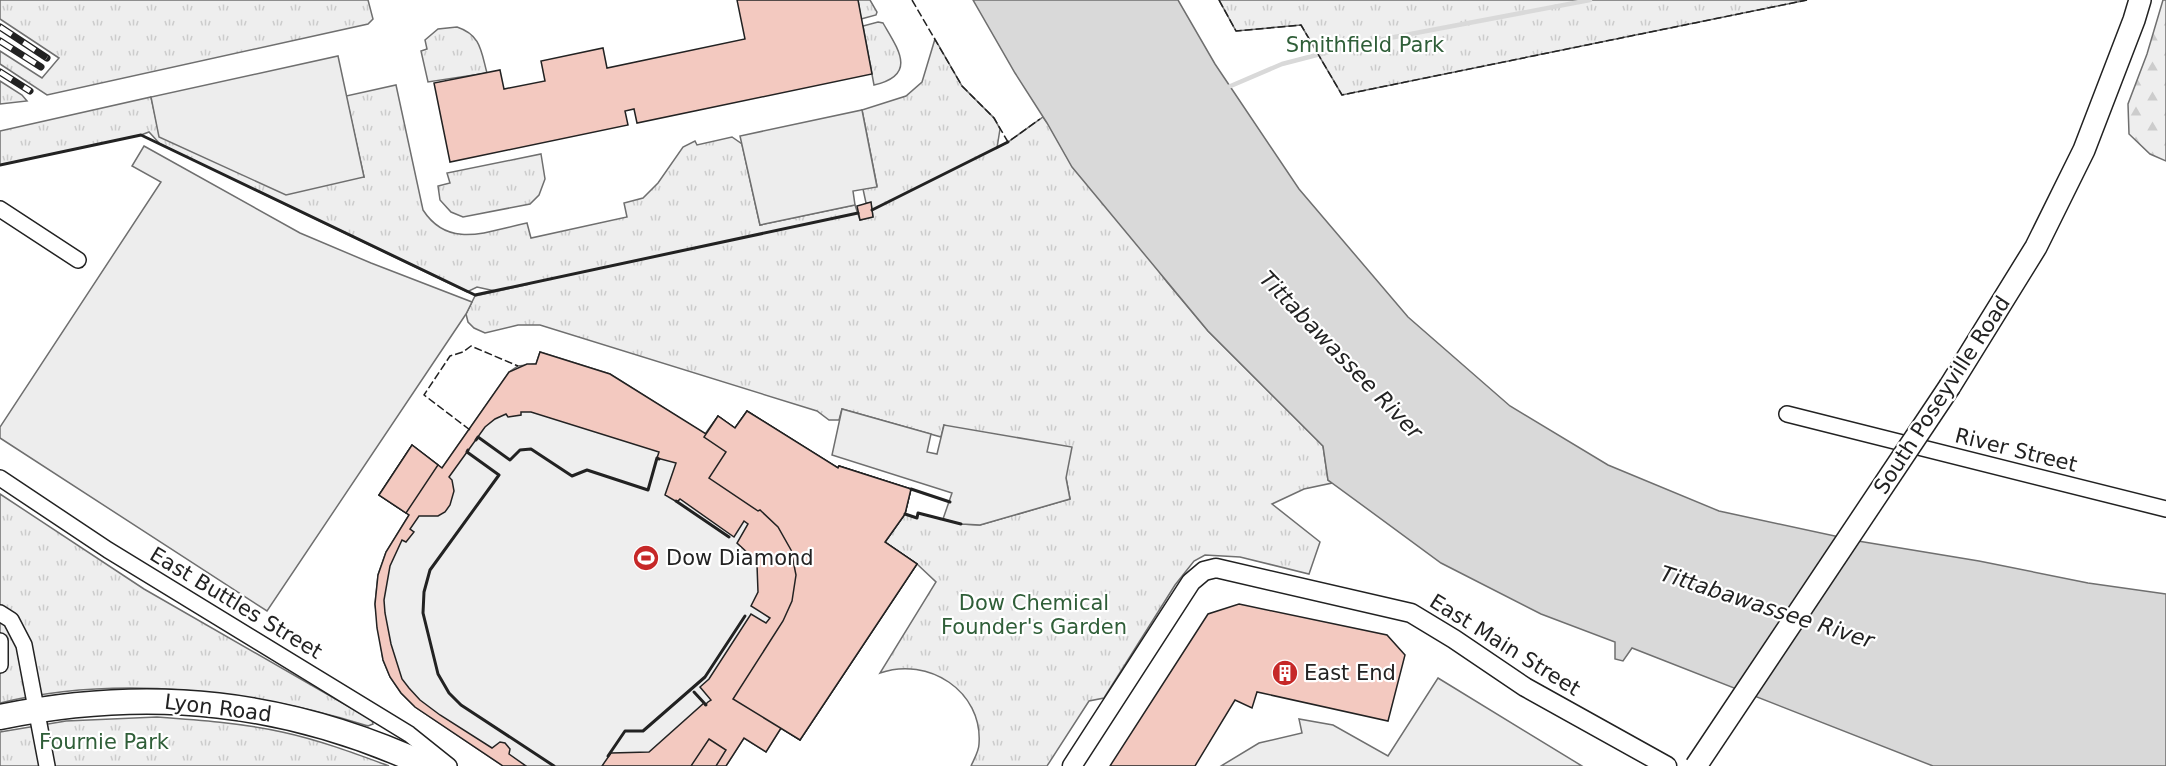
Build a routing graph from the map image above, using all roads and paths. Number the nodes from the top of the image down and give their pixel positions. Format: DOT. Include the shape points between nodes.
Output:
graph roads {
  1 [pos="2140,0"];
  2 [pos="0,209"];
  3 [pos="78,260"];
  4 [pos="1787,414"];
  5 [pos="0,478"];
  6 [pos="2166,509"];
  7 [pos="0,613"];
  8 [pos="0,641"];
  9 [pos="0,665"];
  10 [pos="36,709"];
  11 [pos="0,717"];
  12 [pos="47,766"];
  13 [pos="428,766"];
  14 [pos="449,766"];
  15 [pos="1072,766"];
  16 [pos="1667,766"];
  17 [pos="1696,766"];
  1 -- 17 [label="main road, South Poseyville Road, bridge" via="2084,150 2037,247 1950,386"];
  2 -- 3 [label="street"];
  4 -- 6 [label="street, River Street"];
  5 -- 14 [label="street, East Buttles Street" via="163,585 391,722"];
  7 -- 10 [label="street" via="11,620 24,645"];
  8 -- 9 [label="street"];
  10 -- 11 [label="highway, Lyon Road"];
  10 -- 12 [label="street"];
  10 -- 13 [label="highway, Lyon Road" via="134,700 243,708 298,719 363,739"];
  15 -- 16 [label="street, East Main Street" via="1191,582 1204,571 1216,568 1411,613 1524,687"];
}
